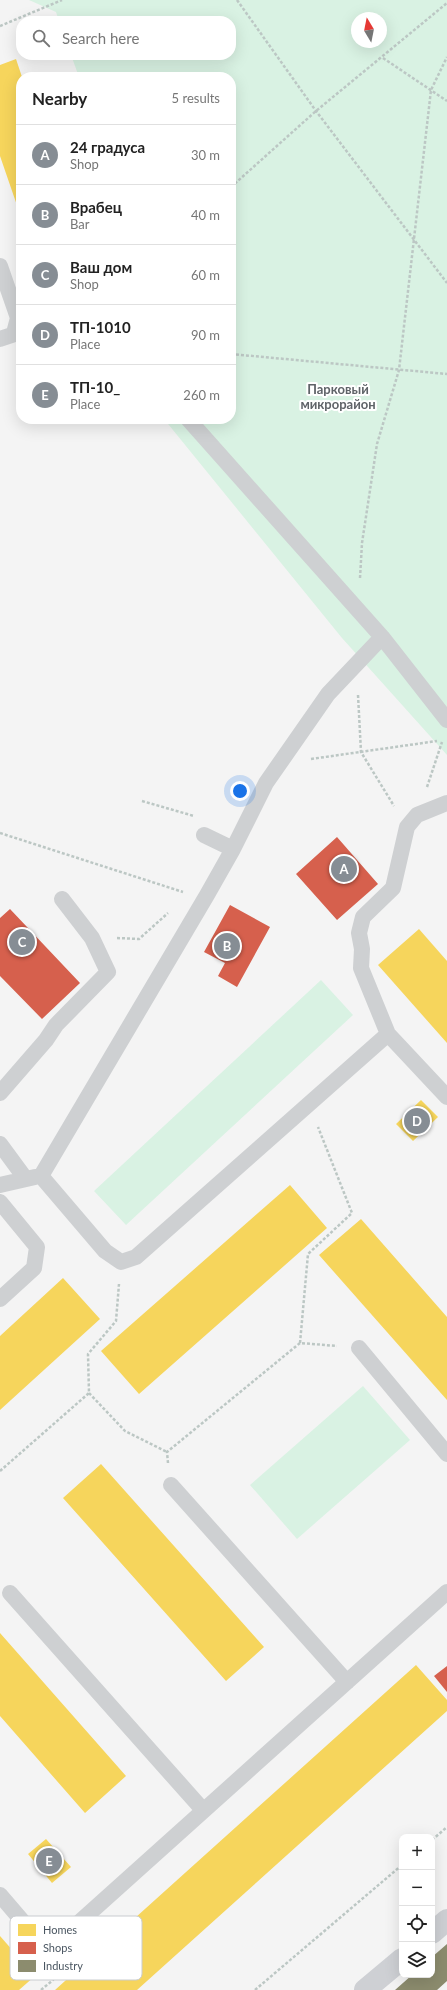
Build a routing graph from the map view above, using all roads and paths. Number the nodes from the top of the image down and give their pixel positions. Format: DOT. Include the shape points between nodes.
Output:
graph roads {
  1 [pos="62,0"];
  2 [pos="236,0"];
  3 [pos="447,3"];
  4 [pos="24,16"];
  5 [pos="16,19"];
  6 [pos="0,26"];
  7 [pos="447,57"];
  8 [pos="382,58"];
  9 [pos="431,90"];
  10 [pos="447,101"];
  11 [pos="316,111"];
  12 [pos="236,183"];
  13 [pos="414,240"];
  14 [pos="0,266"];
  15 [pos="447,283"];
  16 [pos="16,312"];
  17 [pos="16,323"];
  18 [pos="12,334"];
  19 [pos="236,354"];
  20 [pos="399,370"];
  21 [pos="447,374"];
  22 [pos="192,424"];
  23 [pos="359,610"];
  24 [pos="382,637"];
  25 [pos="357,663"];
  26 [pos="447,720"];
  27 [pos="443,740"];
  28 [pos="447,740"];
  29 [pos="361,752"];
  30 [pos="279,764"];
  31 [pos="447,803"];
  32 [pos="412,821"];
  33 [pos="0,833"];
  34 [pos="204,836"];
  35 [pos="233,849"];
  36 [pos="207,895"];
  37 [pos="62,899"];
  38 [pos="173,909"];
  39 [pos="92,938"];
  40 [pos="388,1034"];
  41 [pos="0,1093"];
  42 [pos="447,1097"];
  43 [pos="309,1104"];
  44 [pos="0,1144"];
  45 [pos="33,1177"];
  46 [pos="0,1185"];
  47 [pos="0,1202"];
  48 [pos="121,1262"];
  49 [pos="0,1299"];
  50 [pos="300,1343"];
  51 [pos="359,1348"];
  52 [pos="89,1393"];
  53 [pos="167,1452"];
  54 [pos="447,1454"];
  55 [pos="0,1471"];
  56 [pos="171,1485"];
  57 [pos="447,1592"];
  58 [pos="10,1593"];
  59 [pos="347,1682"];
  60 [pos="204,1810"];
  61 [pos="447,1827"];
  62 [pos="435,1837"];
  63 [pos="399,1868"];
  64 [pos="0,1895"];
  65 [pos="18,1916"];
  66 [pos="86,1916"];
  67 [pos="447,1920"];
  68 [pos="435,1930"];
  69 [pos="399,1962"];
  70 [pos="53,1980"];
  71 [pos="41,1990"];
  72 [pos="256,1990"];
  73 [pos="365,1990"];
  1 -- 4 [label="path"];
  2 -- 11 [label="path"];
  3 -- 8 [label="path"];
  5 -- 6 [label="path"];
  7 -- 9 [label="path"];
  8 -- 9 [label="path"];
  8 -- 11 [label="path"];
  9 -- 10 [label="path"];
  9 -- 13 [label="path"];
  11 -- 12 [label="path"];
  11 -- 13 [label="path"];
  13 -- 15 [label="path"];
  13 -- 20 [label="path"];
  14 -- 16 [label="lane"];
  17 -- 18 [label="lane"];
  19 -- 20 [label="path"];
  20 -- 21 [label="path"];
  20 -- 23 [label="path" via="377,444 362,543"];
  22 -- 23 [label="lane"];
  23 -- 24 [label="lane"];
  24 -- 25 [label="lane"];
  24 -- 26 [label="lane"];
  25 -- 29 [label="path"];
  25 -- 30 [label="lane" via="328,694"];
  27 -- 28 [label="path"];
  27 -- 29 [label="path"];
  27 -- 32 [label="path"];
  29 -- 30 [label="path"];
  29 -- 32 [label="path"];
  30 -- 35 [label="lane" via="266,783"];
  31 -- 32 [label="lane"];
  32 -- 40 [label="lane" via="393,888 363,917 359,933 362,949 360,968"];
  33 -- 36 [label="path" via="190,894"];
  34 -- 35 [label="lane"];
  35 -- 36 [label="lane"];
  36 -- 45 [label="lane"];
  37 -- 39 [label="lane"];
  38 -- 39 [label="path" via="139,939"];
  39 -- 41 [label="lane" via="108,972 56,1026"];
  40 -- 42 [label="lane"];
  40 -- 43 [label="lane"];
  43 -- 48 [label="lane" via="136,1257"];
  43 -- 50 [label="path" via="352,1213 308,1254"];
  44 -- 45 [label="lane"];
  45 -- 46 [label="lane"];
  45 -- 48 [label="lane" via="105,1251"];
  47 -- 49 [label="lane" via="37,1247 34,1268"];
  48 -- 52 [label="path" via="116,1321 88,1354"];
  50 -- 51 [label="path"];
  50 -- 53 [label="path"];
  51 -- 54 [label="lane"];
  52 -- 53 [label="path" via="125,1431"];
  52 -- 55 [label="path"];
  53 -- 56 [label="path"];
  56 -- 59 [label="lane"];
  57 -- 59 [label="lane"];
  58 -- 60 [label="lane"];
  59 -- 60 [label="lane"];
  60 -- 66 [label="lane"];
  61 -- 62 [label="path"];
  63 -- 72 [label="path"];
  64 -- 65 [label="lane"];
  67 -- 68 [label="main road"];
  69 -- 73 [label="main road"];
  70 -- 71 [label="path"];
}
